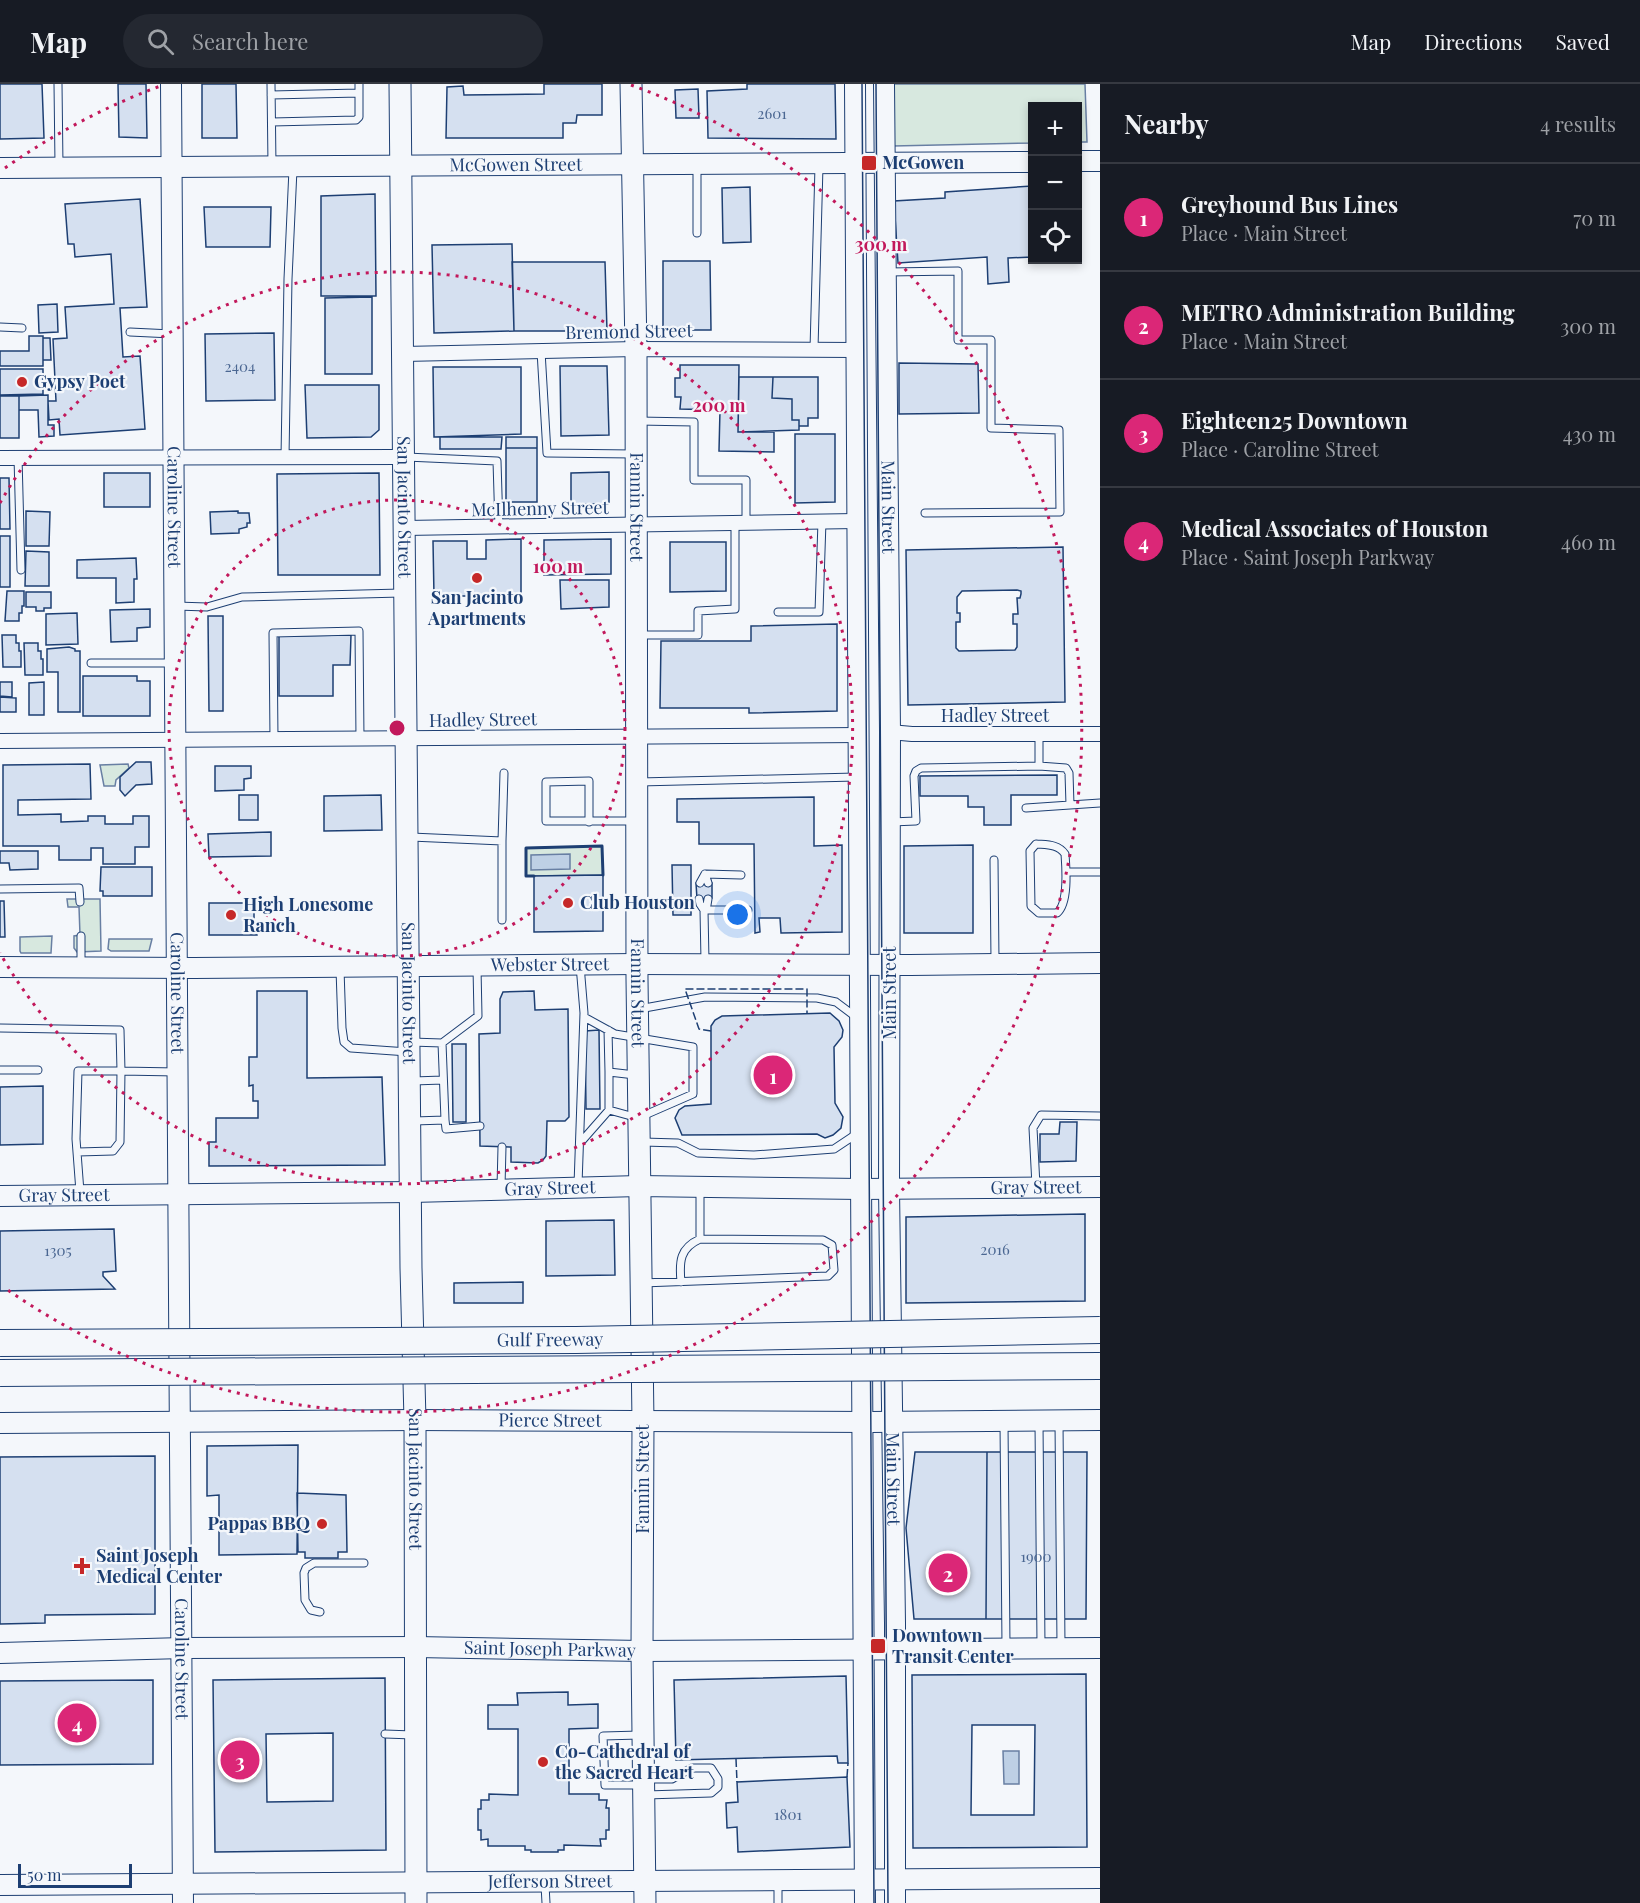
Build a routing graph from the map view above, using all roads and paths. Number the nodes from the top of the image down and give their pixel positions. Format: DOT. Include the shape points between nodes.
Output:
graph roads {
  1 [pos="58,84"];
  2 [pos="171,84"];
  3 [pos="271,84"];
  4 [pos="358,84"];
  5 [pos="400,84"];
  6 [pos="631,84"];
  7 [pos="855,84"];
  8 [pos="884,84"];
  9 [pos="359,93"];
  10 [pos="271,95"];
  11 [pos="272,122"];
  12 [pos="1082,161"];
  13 [pos="1100,161"];
  14 [pos="1028,162"];
  15 [pos="819,163"];
  16 [pos="855,163"];
  17 [pos="885,163"];
  18 [pos="632,164"];
  19 [pos="697,164"];
  20 [pos="401,166"];
  21 [pos="171,167"];
  22 [pos="273,167"];
  23 [pos="293,167"];
  24 [pos="0,168"];
  25 [pos="59,168"];
  26 [pos="697,233"];
  27 [pos="885,272"];
  28 [pos="0,327"];
  29 [pos="22,328"];
  30 [pos="130,332"];
  31 [pos="172,334"];
  32 [pos="636,349"];
  33 [pos="814,349"];
  34 [pos="856,350"];
  35 [pos="541,351"];
  36 [pos="403,354"];
  37 [pos="636,421"];
  38 [pos="636,454"];
  39 [pos="172,456"];
  40 [pos="18,457"];
  41 [pos="285,457"];
  42 [pos="403,457"];
  43 [pos="0,458"];
  44 [pos="926,513"];
  45 [pos="822,521"];
  46 [pos="856,521"];
  47 [pos="741,523"];
  48 [pos="635,525"];
  49 [pos="499,527"];
  50 [pos="405,528"];
  51 [pos="21,570"];
  52 [pos="406,593"];
  53 [pos="174,606"];
  54 [pos="778,612"];
  55 [pos="635,635"];
  56 [pos="91,663"];
  57 [pos="175,663"];
  58 [pos="890,732"];
  59 [pos="1039,734"];
  60 [pos="1100,734"];
  61 [pos="859,735"];
  62 [pos="636,736"];
  63 [pos="274,739"];
  64 [pos="360,739"];
  65 [pos="407,739"];
  66 [pos="175,740"];
  67 [pos="0,741"];
  68 [pos="1039,766"];
  69 [pos="504,773"];
  70 [pos="858,777"];
  71 [pos="636,782"];
  72 [pos="1100,803"];
  73 [pos="1070,805"];
  74 [pos="1026,808"];
  75 [pos="636,821"];
  76 [pos="589,822"];
  77 [pos="888,822"];
  78 [pos="408,837"];
  79 [pos="502,840"];
  80 [pos="994,860"];
  81 [pos="1066,872"];
  82 [pos="1100,872"];
  83 [pos="705,874"];
  84 [pos="741,875"];
  85 [pos="700,883"];
  86 [pos="708,883"];
  87 [pos="0,889"];
  88 [pos="699,899"];
  89 [pos="708,899"];
  90 [pos="80,902"];
  91 [pos="704,910"];
  92 [pos="748,910"];
  93 [pos="502,920"];
  94 [pos="81,936"];
  95 [pos="1100,963"];
  96 [pos="580,964"];
  97 [pos="636,964"];
  98 [pos="705,964"];
  99 [pos="995,964"];
  100 [pos="476,965"];
  101 [pos="859,965"];
  102 [pos="890,965"];
  103 [pos="340,966"];
  104 [pos="409,966"];
  105 [pos="0,967"];
  106 [pos="81,967"];
  107 [pos="176,967"];
  108 [pos="637,1009"];
  109 [pos="584,1017"];
  110 [pos="860,1020"];
  111 [pos="0,1028"];
  112 [pos="608,1030"];
  113 [pos="637,1038"];
  114 [pos="442,1043"];
  115 [pos="410,1047"];
  116 [pos="0,1070"];
  117 [pos="38,1070"];
  118 [pos="121,1071"];
  119 [pos="177,1072"];
  120 [pos="609,1072"];
  121 [pos="638,1075"];
  122 [pos="443,1080"];
  123 [pos="411,1081"];
  124 [pos="609,1110"];
  125 [pos="1100,1116"];
  126 [pos="638,1118"];
  127 [pos="446,1120"];
  128 [pos="411,1121"];
  129 [pos="480,1126"];
  130 [pos="860,1132"];
  131 [pos="638,1142"];
  132 [pos="580,1143"];
  133 [pos="502,1147"];
  134 [pos="78,1152"];
  135 [pos="639,1186"];
  136 [pos="578,1187"];
  137 [pos="700,1187"];
  138 [pos="1100,1187"];
  139 [pos="1037,1188"];
  140 [pos="861,1189"];
  141 [pos="889,1189"];
  142 [pos="501,1190"];
  143 [pos="412,1192"];
  144 [pos="177,1194"];
  145 [pos="81,1195"];
  146 [pos="0,1196"];
  147 [pos="700,1239"];
  148 [pos="681,1281"];
  149 [pos="640,1283"];
  150 [pos="1100,1330"];
  151 [pos="0,1343"];
  152 [pos="1100,1366"];
  153 [pos="0,1373"];
  154 [pos="415,1420"];
  155 [pos="1039,1420"];
  156 [pos="1059,1420"];
  157 [pos="1100,1420"];
  158 [pos="1004,1421"];
  159 [pos="643,1422"];
  160 [pos="862,1422"];
  161 [pos="892,1422"];
  162 [pos="181,1423"];
  163 [pos="0,1424"];
  164 [pos="364,1563"];
  165 [pos="320,1612"];
  166 [pos="416,1647"];
  167 [pos="183,1648"];
  168 [pos="1006,1648"];
  169 [pos="1041,1648"];
  170 [pos="1061,1648"];
  171 [pos="1100,1648"];
  172 [pos="865,1649"];
  173 [pos="895,1649"];
  174 [pos="642,1651"];
  175 [pos="0,1653"];
  176 [pos="385,1734"];
  177 [pos="416,1735"];
  178 [pos="643,1735"];
  179 [pos="643,1786"];
  180 [pos="1100,1878"];
  181 [pos="866,1879"];
  182 [pos="895,1879"];
  183 [pos="778,1880"];
  184 [pos="644,1881"];
  185 [pos="545,1882"];
  186 [pos="0,1886"];
  187 [pos="416,1893"];
  188 [pos="183,1894"];
  189 [pos="546,1903"];
  190 [pos="645,1903"];
  191 [pos="778,1903"];
  192 [pos="865,1903"];
  193 [pos="895,1903"];
  1 -- 25 [label="lane"];
  2 -- 21 [label="main road, Caroline Street"];
  3 -- 10 [label="lane"];
  4 -- 9 [label="lane"];
  5 -- 20 [label="main road, San Jacinto Street"];
  6 -- 18 [label="main road, Fannin Street"];
  7 -- 16 [label="main road, Main Street"];
  8 -- 17 [label="main road, Main Street"];
  9 -- 10 [label="lane"];
  9 -- 11 [label="lane" via="356,120"];
  10 -- 11 [label="lane"];
  11 -- 22 [label="lane"];
  12 -- 13 [label="main road"];
  14 -- 17 [label="main road, McGowen Street"];
  15 -- 16 [label="main road, McGowen Street"];
  15 -- 19 [label="main road, McGowen Street"];
  15 -- 33 [label="lane"];
  16 -- 17 [label="main road, McGowen Street"];
  16 -- 34 [label="main road, Main Street"];
  17 -- 27 [label="main road, Main Street"];
  18 -- 19 [label="main road, McGowen Street"];
  18 -- 20 [label="main road, McGowen Street"];
  18 -- 32 [label="main road, Fannin Street"];
  19 -- 26 [label="lane"];
  20 -- 23 [label="main road, McGowen Street"];
  20 -- 36 [label="main road, San Jacinto Street"];
  21 -- 22 [label="main road, McGowen Street"];
  21 -- 25 [label="main road, McGowen Street"];
  21 -- 31 [label="main road, Caroline Street"];
  22 -- 23 [label="main road, McGowen Street"];
  23 -- 41 [label="lane"];
  24 -- 25 [label="main road, McGowen Street"];
  27 -- 44 [label="lane" via="958,271 958,340 991,340 992,428 1059,430 1060,512"];
  27 -- 58 [label="main road, Main Street"];
  28 -- 29 [label="lane"];
  30 -- 31 [label="lane"];
  31 -- 39 [label="main road, Caroline Street"];
  32 -- 33 [label="street, Bremond Street"];
  32 -- 35 [label="street, Bremond Street"];
  32 -- 37 [label="main road, Fannin Street"];
  33 -- 34 [label="street, Bremond Street"];
  34 -- 46 [label="main road, Main Street"];
  35 -- 36 [label="street, Bremond Street"];
  35 -- 38 [label="lane" via="547,453"];
  36 -- 42 [label="main road, San Jacinto Street"];
  37 -- 38 [label="main road, Fannin Street"];
  37 -- 47 [label="lane" via="694,422 694,480 746,480"];
  38 -- 48 [label="main road, Fannin Street"];
  39 -- 40 [label="street"];
  39 -- 41 [label="street"];
  39 -- 53 [label="main road, Caroline Street"];
  40 -- 43 [label="street"];
  40 -- 51 [label="lane"];
  41 -- 42 [label="street"];
  42 -- 49 [label="lane" via="497,461"];
  42 -- 50 [label="main road, San Jacinto Street"];
  45 -- 46 [label="street, McIlhenny Street"];
  45 -- 47 [label="street, McIlhenny Street"];
  45 -- 54 [label="lane" via="819,612"];
  46 -- 61 [label="main road, Main Street"];
  47 -- 48 [label="street, McIlhenny Street"];
  47 -- 55 [label="lane" via="735,609 698,611 698,635"];
  48 -- 49 [label="street, McIlhenny Street"];
  48 -- 55 [label="main road, Fannin Street"];
  49 -- 50 [label="street, McIlhenny Street"];
  50 -- 52 [label="main road, San Jacinto Street"];
  52 -- 53 [label="lane" via="242,597 207,607"];
  52 -- 65 [label="main road, San Jacinto Street"];
  53 -- 57 [label="main road, Caroline Street"];
  55 -- 62 [label="main road, Fannin Street"];
  56 -- 57 [label="lane"];
  57 -- 66 [label="main road, Caroline Street"];
  58 -- 59 [label="street, Hadley Street"];
  58 -- 77 [label="main road, Main Street"];
  59 -- 60 [label="street, Hadley Street"];
  59 -- 68 [label="lane"];
  61 -- 62 [label="street, Hadley Street"];
  61 -- 70 [label="main road, Main Street"];
  62 -- 65 [label="street, Hadley Street"];
  62 -- 71 [label="main road, Fannin Street"];
  63 -- 64 [label="street, Hadley Street"];
  63 -- 64 [label="lane" via="273,633 359,631"];
  63 -- 66 [label="street, Hadley Street"];
  64 -- 65 [label="street, Hadley Street"];
  65 -- 78 [label="main road, San Jacinto Street"];
  66 -- 67 [label="street, Hadley Street"];
  66 -- 107 [label="main road, Caroline Street"];
  68 -- 73 [label="lane" via="1066,768"];
  68 -- 77 [label="lane" via="921,768 914,776 916,821"];
  69 -- 79 [label="lane"];
  70 -- 71 [label="lane"];
  70 -- 101 [label="main road, Main Street"];
  71 -- 75 [label="main road, Fannin Street"];
  72 -- 73 [label="lane"];
  73 -- 74 [label="lane"];
  75 -- 76 [label="lane"];
  75 -- 97 [label="main road, Fannin Street"];
  76 -- 76 [label="lane" via="546,822 546,782 589,781"];
  77 -- 102 [label="main road, Main Street"];
  78 -- 79 [label="lane"];
  78 -- 104 [label="main road, San Jacinto Street"];
  79 -- 93 [label="lane"];
  80 -- 99 [label="lane"];
  81 -- 81 [label="lane" via="1061,848 1032,846 1030,900 1034,910 1053,914 1061,910"];
  81 -- 82 [label="lane"];
  83 -- 84 [label="lane"];
  83 -- 85 [label="lane"];
  83 -- 86 [label="lane"];
  87 -- 90 [label="lane" via="79,888"];
  88 -- 91 [label="lane"];
  89 -- 91 [label="lane"];
  91 -- 92 [label="lane"];
  91 -- 98 [label="lane"];
  94 -- 106 [label="lane"];
  95 -- 99 [label="main road, Webster Street"];
  96 -- 97 [label="main road, Webster Street"];
  96 -- 100 [label="main road, Webster Street"];
  96 -- 109 [label="lane"];
  97 -- 98 [label="main road, Webster Street"];
  97 -- 108 [label="main road, Fannin Street"];
  98 -- 101 [label="main road, Webster Street"];
  99 -- 102 [label="main road, Webster Street"];
  100 -- 104 [label="main road, Webster Street"];
  100 -- 114 [label="lane" via="478,1016"];
  101 -- 102 [label="main road, Webster Street"];
  101 -- 110 [label="main road, Main Street"];
  102 -- 141 [label="main road, Main Street"];
  103 -- 104 [label="main road, Webster Street"];
  103 -- 107 [label="main road, Webster Street"];
  103 -- 115 [label="lane" via="344,1042 351,1048"];
  104 -- 115 [label="main road, San Jacinto Street"];
  105 -- 106 [label="main road, Webster Street"];
  106 -- 107 [label="main road, Webster Street"];
  107 -- 119 [label="main road, Caroline Street"];
  108 -- 110 [label="lane" via="705,997 817,998 836,1002"];
  108 -- 113 [label="main road, Fannin Street"];
  109 -- 112 [label="lane"];
  109 -- 132 [label="lane"];
  110 -- 130 [label="main road, Main Street"];
  111 -- 118 [label="lane" via="120,1030"];
  112 -- 113 [label="lane"];
  112 -- 120 [label="lane"];
  113 -- 121 [label="main road, Fannin Street"];
  113 -- 126 [label="lane" via="693,1047 693,1094"];
  114 -- 115 [label="lane"];
  114 -- 122 [label="lane"];
  115 -- 123 [label="main road, San Jacinto Street"];
  116 -- 117 [label="lane"];
  118 -- 119 [label="lane"];
  118 -- 134 [label="lane" via="120,1142 113,1151"];
  118 -- 134 [label="lane" via="78,1071"];
  119 -- 144 [label="main road, Caroline Street"];
  120 -- 121 [label="lane"];
  120 -- 124 [label="lane"];
  121 -- 126 [label="main road, Fannin Street"];
  122 -- 123 [label="lane"];
  122 -- 127 [label="lane"];
  123 -- 128 [label="main road, San Jacinto Street"];
  124 -- 126 [label="lane"];
  124 -- 132 [label="lane"];
  125 -- 139 [label="lane" via="1041,1115 1033,1128"];
  126 -- 131 [label="main road, Fannin Street"];
  127 -- 128 [label="lane"];
  127 -- 129 [label="lane" via="446,1129"];
  128 -- 143 [label="main road, San Jacinto Street"];
  130 -- 131 [label="lane" via="834,1149 754,1155 698,1154 678,1143"];
  130 -- 140 [label="main road, Main Street"];
  131 -- 135 [label="main road, Fannin Street"];
  132 -- 136 [label="lane"];
  133 -- 142 [label="lane"];
  134 -- 145 [label="lane"];
  135 -- 136 [label="main road, Gray Street"];
  135 -- 137 [label="main road, Gray Street"];
  135 -- 149 [label="main road, Fannin Street"];
  136 -- 142 [label="main road, Gray Street"];
  137 -- 140 [label="main road, Gray Street"];
  137 -- 147 [label="lane"];
  138 -- 139 [label="main road, Gray Street"];
  139 -- 141 [label="main road, Gray Street"];
  140 -- 141 [label="main road, Gray Street"];
  140 -- 160 [label="main road, Main Street"];
  141 -- 161 [label="main road, Main Street"];
  142 -- 143 [label="main road, Gray Street"];
  143 -- 144 [label="main road, Gray Street"];
  143 -- 154 [label="main road, San Jacinto Street"];
  144 -- 145 [label="main road, Gray Street"];
  144 -- 162 [label="main road, Caroline Street"];
  145 -- 146 [label="main road, Gray Street"];
  147 -- 148 [label="lane" via="691,1243 682,1256"];
  147 -- 148 [label="lane" via="823,1240 832,1245 834,1270 828,1276"];
  148 -- 149 [label="lane"];
  149 -- 159 [label="main road, Fannin Street"];
  150 -- 151 [label="highway, Gulf Freeway, bridge" via="576,1340"];
  152 -- 153 [label="highway, Gulf Freeway, bridge"];
  154 -- 159 [label="main road, Pierce Street"];
  154 -- 162 [label="main road, Pierce Street"];
  154 -- 166 [label="main road, San Jacinto Street"];
  155 -- 156 [label="main road, Pierce Street"];
  155 -- 158 [label="main road, Pierce Street"];
  155 -- 169 [label="lane"];
  156 -- 157 [label="main road, Pierce Street"];
  156 -- 170 [label="lane"];
  158 -- 161 [label="main road, Pierce Street"];
  158 -- 168 [label="lane"];
  159 -- 160 [label="main road, Pierce Street"];
  159 -- 174 [label="main road, Fannin Street"];
  160 -- 161 [label="main road, Pierce Street"];
  160 -- 172 [label="main road, Main Street"];
  161 -- 173 [label="main road, Main Street"];
  162 -- 163 [label="main road, Pierce Street"];
  162 -- 167 [label="main road, Caroline Street"];
  164 -- 165 [label="lane" via="315,1563 306,1568 305,1600 311,1610"];
  166 -- 167 [label="main road, Saint Joseph Parkway"];
  166 -- 174 [label="main road, Saint Joseph Parkway"];
  166 -- 177 [label="main road, San Jacinto Street"];
  167 -- 175 [label="main road, Saint Joseph Parkway"];
  167 -- 188 [label="main road, Caroline Street"];
  168 -- 169 [label="main road, Saint Joseph Parkway"];
  168 -- 173 [label="main road, Saint Joseph Parkway"];
  169 -- 170 [label="main road, Saint Joseph Parkway"];
  170 -- 171 [label="main road, Saint Joseph Parkway"];
  172 -- 173 [label="main road, Saint Joseph Parkway"];
  172 -- 174 [label="main road, Saint Joseph Parkway"];
  172 -- 181 [label="main road, Main Street"];
  173 -- 182 [label="main road, Main Street"];
  174 -- 178 [label="main road, Fannin Street"];
  176 -- 177 [label="lane"];
  177 -- 187 [label="main road, San Jacinto Street"];
  178 -- 179 [label="main road, Fannin Street"];
  178 -- 179 [label="lane" via="603,1736 605,1785"];
  179 -- 179 [label="lane" via="711,1793 718,1787 718,1779 711,1768 692,1768 672,1779"];
  179 -- 184 [label="main road, Fannin Street"];
  180 -- 182 [label="main road, Jefferson Street"];
  181 -- 182 [label="main road, Jefferson Street"];
  181 -- 183 [label="main road, Jefferson Street"];
  181 -- 192 [label="main road, Main Street"];
  182 -- 193 [label="main road, Main Street"];
  183 -- 184 [label="main road, Jefferson Street"];
  183 -- 191 [label="lane"];
  184 -- 185 [label="main road, Jefferson Street"];
  184 -- 190 [label="main road, Fannin Street"];
  185 -- 187 [label="main road, Jefferson Street"];
  185 -- 189 [label="lane"];
  186 -- 188 [label="main road, Jefferson Street"];
  187 -- 188 [label="main road, Jefferson Street"];
}
